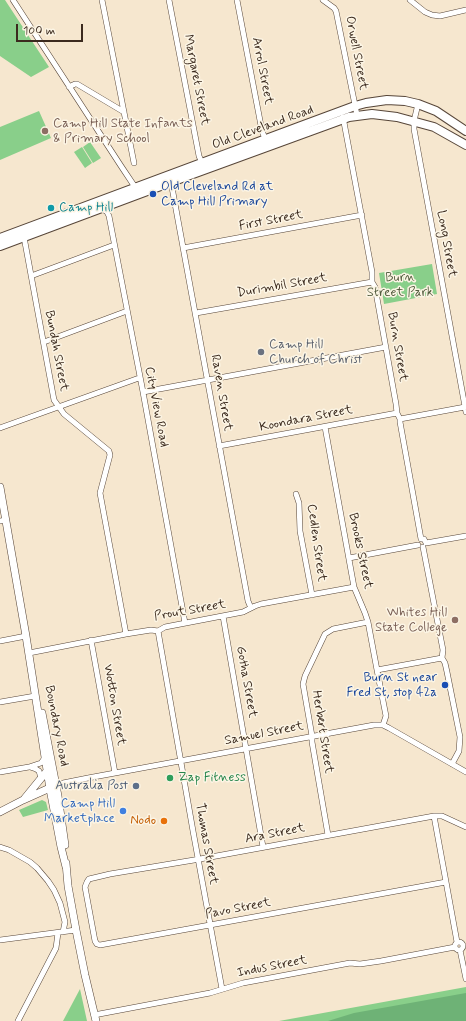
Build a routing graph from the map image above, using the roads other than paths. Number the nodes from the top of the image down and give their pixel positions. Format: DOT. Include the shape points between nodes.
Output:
graph roads {
  1 [pos="13,0"];
  2 [pos="102,0"];
  3 [pos="169,0"];
  4 [pos="237,0"];
  5 [pos="410,0"];
  6 [pos="327,1"];
  7 [pos="466,10"];
  8 [pos="69,87"];
  9 [pos="418,104"];
  10 [pos="355,106"];
  11 [pos="124,112"];
  12 [pos="342,115"];
  13 [pos="357,115"];
  14 [pos="414,121"];
  15 [pos="466,131"];
  16 [pos="267,143"];
  17 [pos="466,145"];
  18 [pos="134,163"];
  19 [pos="202,163"];
  20 [pos="171,182"];
  21 [pos="138,191"];
  22 [pos="94,204"];
  23 [pos="102,208"];
  24 [pos="362,215"];
  25 [pos="24,237"];
  26 [pos="0,238"];
  27 [pos="0,246"];
  28 [pos="114,246"];
  29 [pos="183,248"];
  30 [pos="31,276"];
  31 [pos="372,282"];
  32 [pos="127,311"];
  33 [pos="196,313"];
  34 [pos="44,342"];
  35 [pos="386,347"];
  36 [pos="139,378"];
  37 [pos="208,380"];
  38 [pos="142,392"];
  39 [pos="59,407"];
  40 [pos="466,409"];
  41 [pos="397,413"];
  42 [pos="400,419"];
  43 [pos="325,427"];
  44 [pos="0,428"];
  45 [pos="219,446"];
  46 [pos="0,487"];
  47 [pos="296,494"];
  48 [pos="3,521"];
  49 [pos="466,536"];
  50 [pos="422,545"];
  51 [pos="349,558"];
  52 [pos="354,586"];
  53 [pos="312,595"];
  54 [pos="250,608"];
  55 [pos="223,616"];
  56 [pos="368,622"];
  57 [pos="185,623"];
  58 [pos="158,631"];
  59 [pos="126,634"];
  60 [pos="26,636"];
  61 [pos="91,640"];
  62 [pos="0,641"];
  63 [pos="29,652"];
  64 [pos="442,658"];
  65 [pos="30,660"];
  66 [pos="377,670"];
  67 [pos="35,696"];
  68 [pos="0,702"];
  69 [pos="383,725"];
  70 [pos="312,736"];
  71 [pos="246,748"];
  72 [pos="44,759"];
  73 [pos="180,761"];
  74 [pos="452,764"];
  75 [pos="29,767"];
  76 [pos="0,772"];
  77 [pos="46,772"];
  78 [pos="466,772"];
  79 [pos="114,773"];
  80 [pos="41,778"];
  81 [pos="53,787"];
  82 [pos="23,800"];
  83 [pos="0,812"];
  84 [pos="434,816"];
  85 [pos="466,827"];
  86 [pos="328,835"];
  87 [pos="0,846"];
  88 [pos="263,847"];
  89 [pos="198,859"];
  90 [pos="87,882"];
  91 [pos="446,882"];
  92 [pos="210,925"];
  93 [pos="76,930"];
  94 [pos="61,933"];
  95 [pos="0,940"];
  96 [pos="456,945"];
  97 [pos="463,947"];
  98 [pos="466,980"];
  99 [pos="222,990"];
  100 [pos="95,1018"];
  101 [pos="18,1021"];
  1 -- 8 [label="street"];
  2 -- 11 [label="street"];
  3 -- 19 [label="street, Margaret Street"];
  4 -- 16 [label="street, Arrol Street" via="262,131"];
  5 -- 7 [label="street" via="425,12 435,16"];
  6 -- 10 [label="street, Orwell Street" via="338,16"];
  8 -- 11 [label="street" via="77,84"];
  8 -- 21 [label="street"];
  9 -- 10 [label="highway, Old Cleveland Road" via="387,100"];
  9 -- 14 [label="street, Long Street"];
  9 -- 15 [label="highway, Old Cleveland Road" via="436,111"];
  10 -- 12 [label="highway, Old Cleveland Road"];
  10 -- 13 [label="street, Orwell Street"];
  11 -- 18 [label="street"];
  12 -- 13 [label="highway, Old Cleveland Road"];
  12 -- 16 [label="highway, Old Cleveland Road"];
  12 -- 24 [label="street, Burn Street"];
  13 -- 14 [label="highway, Old Cleveland Road" via="390,115"];
  14 -- 17 [label="highway, Old Cleveland Road" via="434,127"];
  14 -- 40 [label="street, Long Street"];
  16 -- 19 [label="highway, Old Cleveland Road"];
  16 -- 20 [label="highway, Old Cleveland Road"];
  19 -- 21 [label="highway, Old Cleveland Road"];
  20 -- 21 [label="highway, Old Cleveland Road"];
  20 -- 29 [label="street, Raven Street"];
  21 -- 22 [label="highway, Old Cleveland Road"];
  21 -- 23 [label="highway, Old Cleveland Road"];
  22 -- 23 [label="street"];
  22 -- 26 [label="highway, Old Cleveland Road"];
  23 -- 25 [label="highway, Old Cleveland Road"];
  23 -- 28 [label="street, City View Road" via="109,216"];
  24 -- 29 [label="street, First Street"];
  24 -- 31 [label="street, Burn Street"];
  25 -- 27 [label="highway, Old Cleveland Road"];
  25 -- 30 [label="street, Bundah Street"];
  28 -- 30 [label="street"];
  28 -- 32 [label="street, City View Road"];
  29 -- 33 [label="street, Raven Street"];
  30 -- 34 [label="street, Bundah Street"];
  31 -- 33 [label="street, Durimbil Street"];
  31 -- 35 [label="street, Burn Street"];
  32 -- 34 [label="street"];
  32 -- 36 [label="street, City View Road"];
  33 -- 37 [label="street, Raven Street"];
  34 -- 39 [label="street, Bundah Street" via="54,400"];
  35 -- 37 [label="street"];
  35 -- 41 [label="street, Burn Street"];
  36 -- 38 [label="street, City View Road"];
  36 -- 39 [label="street"];
  37 -- 38 [label="street"];
  37 -- 45 [label="street, Raven Street"];
  38 -- 57 [label="street, City View Road"];
  39 -- 44 [label="street"];
  39 -- 59 [label="street, Bundah Street" via="110,454 100,493"];
  40 -- 42 [label="street"];
  41 -- 42 [label="street, Burn Street"];
  41 -- 43 [label="street, Koondara Street"];
  42 -- 50 [label="street, Burn Street" via="421,539 418,541"];
  43 -- 45 [label="street, Koondara Street"];
  43 -- 51 [label="street, Brooks Street"];
  45 -- 54 [label="street, Raven Street"];
  46 -- 48 [label="main road, Boundary Road"];
  47 -- 53 [label="street, Cedlen Street"];
  48 -- 60 [label="main road, Boundary Road"];
  49 -- 50 [label="street"];
  50 -- 51 [label="street"];
  50 -- 64 [label="street" via="443,650"];
  51 -- 52 [label="street, Brooks Street"];
  52 -- 53 [label="street, Prout Street"];
  52 -- 56 [label="street, Brooks Street"];
  53 -- 54 [label="street, Prout Street"];
  54 -- 55 [label="street, Prout Street"];
  55 -- 57 [label="street, Prout Street"];
  55 -- 71 [label="street, Gotha Street"];
  56 -- 66 [label="street, Brooks Street"];
  56 -- 70 [label="street, Herbert Street" via="325,634 303,684"];
  57 -- 58 [label="street, Prout Street"];
  58 -- 59 [label="street, Prout Street"];
  58 -- 73 [label="street, Thomas Street"];
  59 -- 61 [label="street, Prout Street"];
  60 -- 62 [label="street"];
  60 -- 63 [label="main road, Boundary Road"];
  61 -- 63 [label="street, Prout Street"];
  61 -- 79 [label="street, Wotton Street"];
  63 -- 65 [label="main road, Boundary Road"];
  64 -- 66 [label="street"];
  64 -- 74 [label="street" via="460,737 459,751"];
  65 -- 67 [label="main road, Boundary Road"];
  65 -- 81 [label="main road, Boundary Road"];
  66 -- 69 [label="street, Brooks Street" via="386,716"];
  67 -- 68 [label="street"];
  67 -- 72 [label="main road, Boundary Road"];
  69 -- 70 [label="street, Samuel Street"];
  69 -- 74 [label="street"];
  70 -- 71 [label="street, Samuel Street"];
  70 -- 86 [label="street, Herbert Street"];
  71 -- 73 [label="street, Samuel Street"];
  71 -- 88 [label="street, Gotha Street"];
  72 -- 75 [label="street" via="41,763"];
  72 -- 77 [label="main road, Boundary Road"];
  73 -- 79 [label="street, Samuel Street"];
  73 -- 89 [label="street, Thomas Street"];
  74 -- 78 [label="street"];
  75 -- 76 [label="street"];
  75 -- 80 [label="street" via="39,771"];
  77 -- 80 [label="main road"];
  77 -- 81 [label="main road, Boundary Road"];
  79 -- 81 [label="street, Samuel Street"];
  80 -- 82 [label="main road"];
  81 -- 82 [label="main road"];
  81 -- 93 [label="main road, Boundary Road" via="63,833"];
  82 -- 83 [label="main road"];
  84 -- 85 [label="street, Ara Street" via="442,816"];
  84 -- 86 [label="street, Ara Street"];
  84 -- 91 [label="street"];
  86 -- 88 [label="street, Ara Street"];
  87 -- 94 [label="street" via="30,862 48,881 60,903 65,922"];
  88 -- 89 [label="street, Ara Street"];
  89 -- 90 [label="street, Ara Street" via="110,874"];
  89 -- 92 [label="street, Thomas Street"];
  90 -- 92 [label="street, Pavo Street" via="85,887 96,944 103,945"];
  91 -- 92 [label="street, Pavo Street"];
  91 -- 96 [label="street"];
  92 -- 99 [label="street, Thomas Street"];
  93 -- 94 [label="street"];
  93 -- 100 [label="main road, Boundary Road"];
  94 -- 95 [label="street"];
  94 -- 101 [label="street" via="56,948"];
  96 -- 97 [label="street" via="461,942"];
  96 -- 99 [label="street, Indus Street" via="381,961 350,963 243,983"];
  97 -- 98 [label="street"];
  99 -- 100 [label="street, Indus Street"];
}
